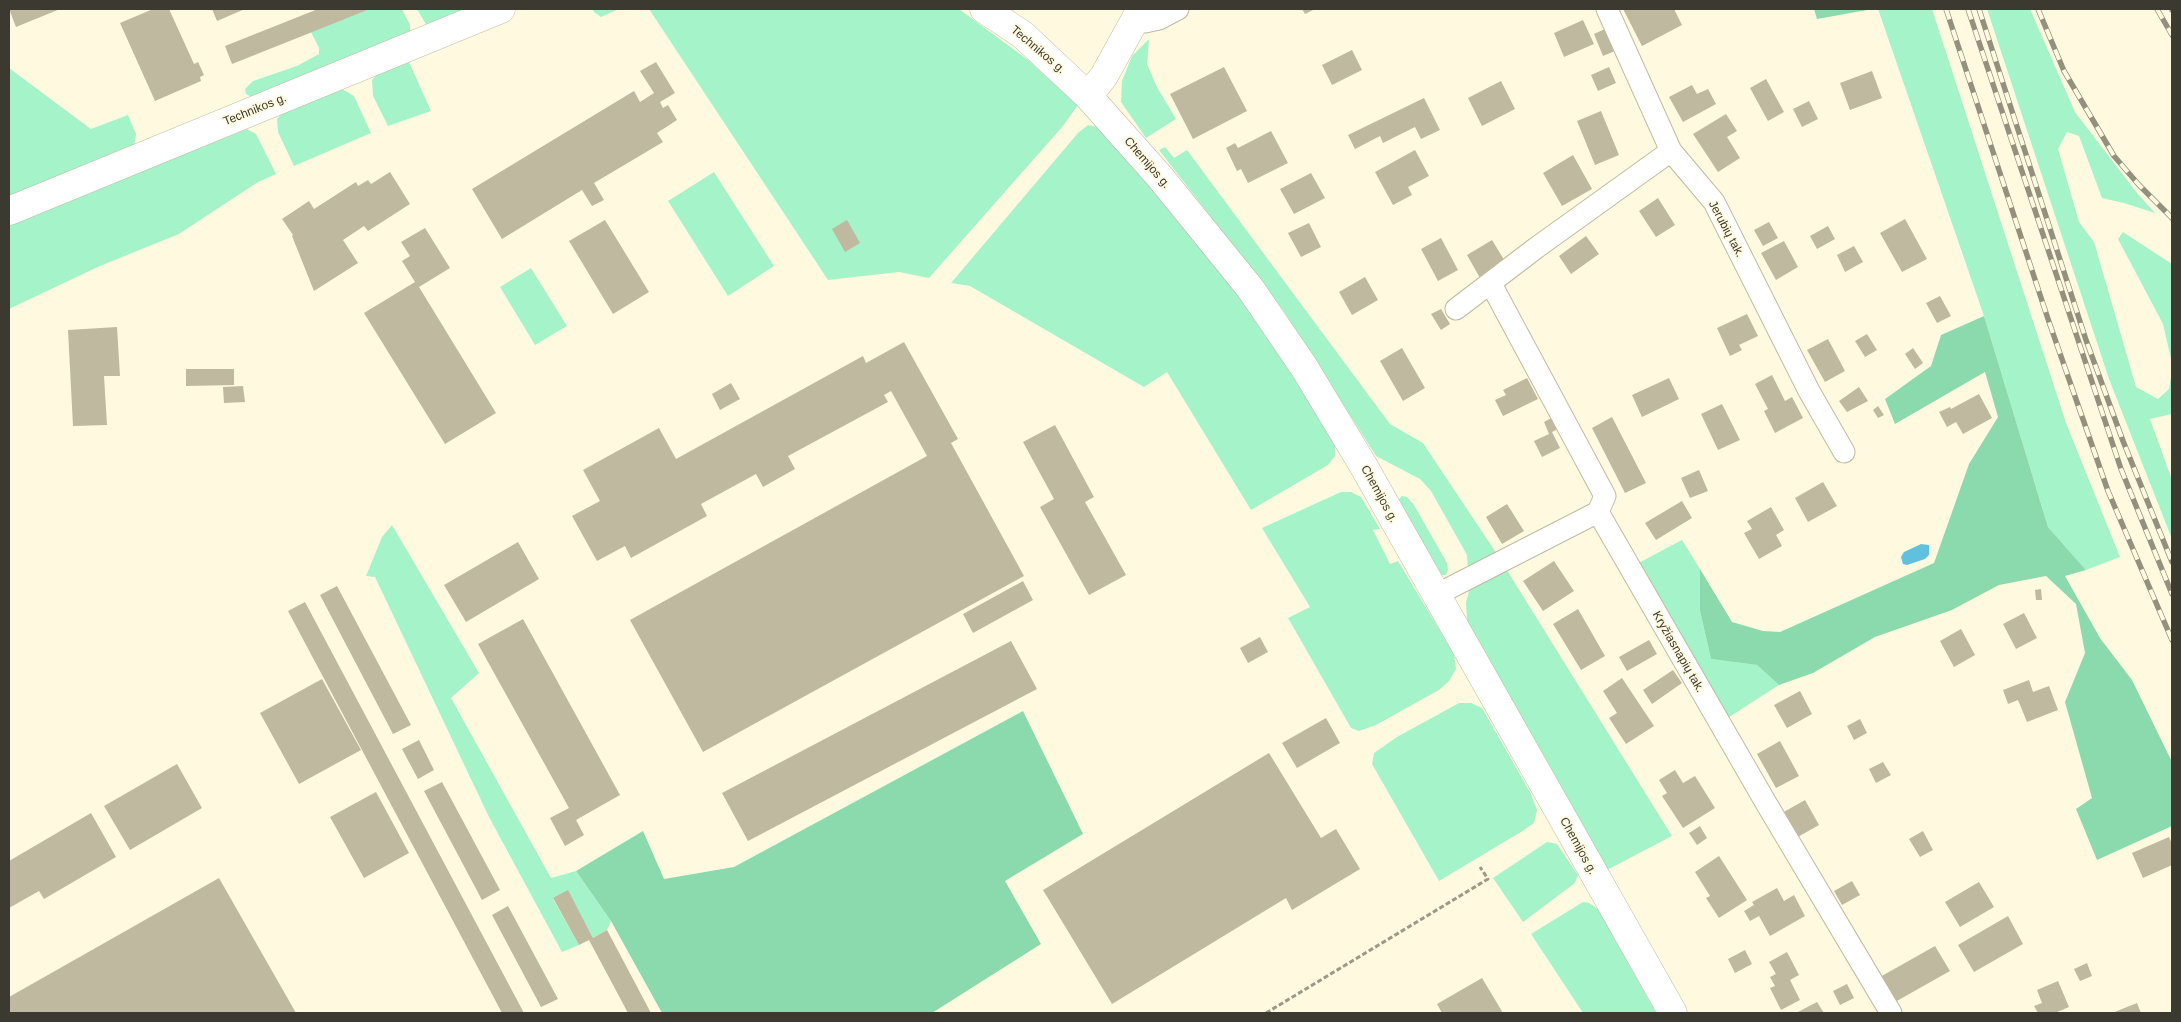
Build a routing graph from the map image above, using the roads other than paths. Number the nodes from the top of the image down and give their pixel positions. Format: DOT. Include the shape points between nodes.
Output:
graph roads {
  1 [pos="501,9"];
  2 [pos="984,9"];
  3 [pos="1178,9"];
  4 [pos="1607,9"];
  5 [pos="1139,12"];
  6 [pos="1088,96"];
  7 [pos="1671,151"];
  8 [pos="9,211"];
  9 [pos="1491,284"];
  10 [pos="1456,309"];
  11 [pos="1844,452"];
  12 [pos="1598,512"];
  13 [pos="1436,594"];
  14 [pos="1673,1013"];
  15 [pos="1891,1013"];
  1 -- 8 [label="main road, Technikos g."];
  2 -- 6 [label="main road, Technikos g." via="1023,35"];
  3 -- 5 [label="street" via="1145,22"];
  4 -- 7 [label="street, Jerubių tak."];
  5 -- 6 [label="main road" via="1104,76"];
  6 -- 13 [label="main road, Chemijos g." via="1160,177 1250,288 1344,432"];
  7 -- 9 [label="street"];
  7 -- 11 [label="street, Jerubių tak." via="1714,202 1809,391"];
  9 -- 10 [label="street"];
  9 -- 12 [label="street" via="1605,496"];
  12 -- 13 [label="street"];
  12 -- 15 [label="street, Kryžiasnapių tak."];
  13 -- 14 [label="main road, Chemijos g."];
}
